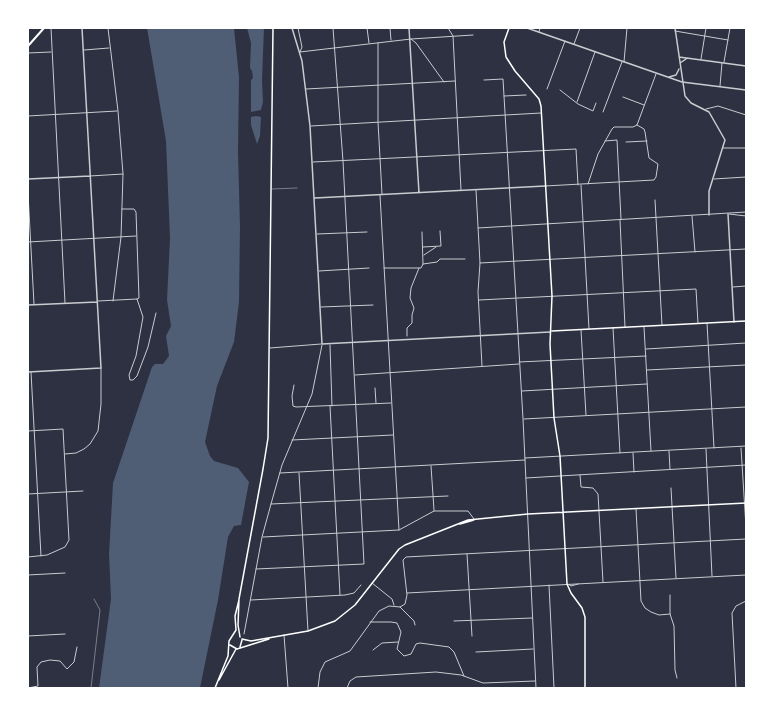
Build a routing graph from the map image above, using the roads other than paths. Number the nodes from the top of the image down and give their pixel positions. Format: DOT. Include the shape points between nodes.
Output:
graph roads {
  1 [pos="44,28"];
  2 [pos="51,28"];
  3 [pos="82,28"];
  4 [pos="108,28"];
  5 [pos="273,28"];
  6 [pos="292,28"];
  7 [pos="298,28"];
  8 [pos="333,28"];
  9 [pos="367,28"];
  10 [pos="390,28"];
  11 [pos="409,28"];
  12 [pos="448,28"];
  13 [pos="509,28"];
  14 [pos="527,28"];
  15 [pos="540,28"];
  16 [pos="580,28"];
  17 [pos="627,28"];
  18 [pos="675,28"];
  19 [pos="706,28"];
  20 [pos="730,28"];
  21 [pos="676,31"];
  22 [pos="539,32"];
  23 [pos="473,35"];
  24 [pos="453,36"];
  25 [pos="704,36"];
  26 [pos="411,39"];
  27 [pos="728,40"];
  28 [pos="391,41"];
  29 [pos="565,41"];
  30 [pos="378,42"];
  31 [pos="369,43"];
  32 [pos="574,45"];
  33 [pos="28,46"];
  34 [pos="336,47"];
  35 [pos="110,48"];
  36 [pos="83,50"];
  37 [pos="52,52"];
  38 [pos="299,52"];
  39 [pos="595,52"];
  40 [pos="28,53"];
  41 [pos="678,57"];
  42 [pos="689,58"];
  43 [pos="700,60"];
  44 [pos="623,62"];
  45 [pos="723,63"];
  46 [pos="679,64"];
  47 [pos="746,66"];
  48 [pos="656,74"];
  49 [pos="667,77"];
  50 [pos="484,80"];
  51 [pos="455,81"];
  52 [pos="444,82"];
  53 [pos="682,82"];
  54 [pos="413,84"];
  55 [pos="378,86"];
  56 [pos="720,86"];
  57 [pos="339,88"];
  58 [pos="306,89"];
  59 [pos="547,89"];
  60 [pos="560,90"];
  61 [pos="746,90"];
  62 [pos="526,95"];
  63 [pos="504,96"];
  64 [pos="623,97"];
  65 [pos="577,102"];
  66 [pos="596,103"];
  67 [pos="644,105"];
  68 [pos="706,109"];
  69 [pos="118,111"];
  70 [pos="603,112"];
  71 [pos="86,113"];
  72 [pos="541,113"];
  73 [pos="55,114"];
  74 [pos="505,115"];
  75 [pos="746,115"];
  76 [pos="28,116"];
  77 [pos="457,117"];
  78 [pos="415,120"];
  79 [pos="378,122"];
  80 [pos="341,124"];
  81 [pos="637,125"];
  82 [pos="310,126"];
  83 [pos="605,141"];
  84 [pos="647,141"];
  85 [pos="626,142"];
  86 [pos="723,148"];
  87 [pos="746,148"];
  88 [pos="543,150"];
  89 [pos="507,152"];
  90 [pos="459,154"];
  91 [pos="417,156"];
  92 [pos="379,158"];
  93 [pos="343,160"];
  94 [pos="313,162"];
  95 [pos="123,174"];
  96 [pos="90,176"];
  97 [pos="59,177"];
  98 [pos="746,177"];
  99 [pos="713,178"];
  100 [pos="28,179"];
  101 [pos="619,183"];
  102 [pos="588,184"];
  103 [pos="578,185"];
  104 [pos="581,185"];
  105 [pos="545,186"];
  106 [pos="297,188"];
  107 [pos="509,188"];
  108 [pos="271,189"];
  109 [pos="476,190"];
  110 [pos="461,191"];
  111 [pos="28,193"];
  112 [pos="419,193"];
  113 [pos="381,195"];
  114 [pos="344,196"];
  115 [pos="314,198"];
  116 [pos="655,200"];
  117 [pos="122,209"];
  118 [pos="746,212"];
  119 [pos="728,214"];
  120 [pos="709,215"];
  121 [pos="692,216"];
  122 [pos="746,216"];
  123 [pos="656,218"];
  124 [pos="620,220"];
  125 [pos="583,222"];
  126 [pos="547,224"];
  127 [pos="512,226"];
  128 [pos="478,228"];
  129 [pos="440,231"];
  130 [pos="368,232"];
  131 [pos="422,232"];
  132 [pos="346,233"];
  133 [pos="316,234"];
  134 [pos="136,236"];
  135 [pos="121,237"];
  136 [pos="93,239"];
  137 [pos="62,240"];
  138 [pos="28,242"];
  139 [pos="31,242"];
  140 [pos="437,246"];
  141 [pos="422,247"];
  142 [pos="746,249"];
  143 [pos="730,250"];
  144 [pos="695,252"];
  145 [pos="658,254"];
  146 [pos="423,256"];
  147 [pos="622,256"];
  148 [pos="585,258"];
  149 [pos="465,259"];
  150 [pos="550,260"];
  151 [pos="513,262"];
  152 [pos="480,263"];
  153 [pos="424,264"];
  154 [pos="368,268"];
  155 [pos="384,268"];
  156 [pos="419,268"];
  157 [pos="348,269"];
  158 [pos="318,271"];
  159 [pos="746,286"];
  160 [pos="732,287"];
  161 [pos="660,290"];
  162 [pos="624,292"];
  163 [pos="587,294"];
  164 [pos="552,296"];
  165 [pos="515,298"];
  166 [pos="137,300"];
  167 [pos="479,300"];
  168 [pos="113,301"];
  169 [pos="97,302"];
  170 [pos="65,304"];
  171 [pos="28,305"];
  172 [pos="34,305"];
  173 [pos="372,305"];
  174 [pos="320,306"];
  175 [pos="350,306"];
  176 [pos="156,313"];
  177 [pos="746,321"];
  178 [pos="734,322"];
  179 [pos="707,323"];
  180 [pos="698,324"];
  181 [pos="662,326"];
  182 [pos="644,327"];
  183 [pos="613,328"];
  184 [pos="625,328"];
  185 [pos="581,330"];
  186 [pos="589,330"];
  187 [pos="551,332"];
  188 [pos="517,333"];
  189 [pos="481,335"];
  190 [pos="407,336"];
  191 [pos="388,340"];
  192 [pos="352,342"];
  193 [pos="330,343"];
  194 [pos="746,343"];
  195 [pos="322,344"];
  196 [pos="709,345"];
  197 [pos="270,348"];
  198 [pos="646,349"];
  199 [pos="646,356"];
  200 [pos="615,357"];
  201 [pos="583,359"];
  202 [pos="551,360"];
  203 [pos="519,362"];
  204 [pos="519,364"];
  205 [pos="746,365"];
  206 [pos="482,366"];
  207 [pos="710,367"];
  208 [pos="100,368"];
  209 [pos="647,370"];
  210 [pos="28,372"];
  211 [pos="31,372"];
  212 [pos="390,373"];
  213 [pos="354,375"];
  214 [pos="294,384"];
  215 [pos="647,384"];
  216 [pos="617,386"];
  217 [pos="375,388"];
  218 [pos="585,388"];
  219 [pos="553,389"];
  220 [pos="521,391"];
  221 [pos="392,403"];
  222 [pos="376,404"];
  223 [pos="356,405"];
  224 [pos="331,406"];
  225 [pos="307,407"];
  226 [pos="746,408"];
  227 [pos="712,409"];
  228 [pos="649,413"];
  229 [pos="618,414"];
  230 [pos="586,416"];
  231 [pos="554,418"];
  232 [pos="523,419"];
  233 [pos="35,430"];
  234 [pos="28,431"];
  235 [pos="394,435"];
  236 [pos="357,437"];
  237 [pos="332,438"];
  238 [pos="292,440"];
  239 [pos="746,446"];
  240 [pos="741,447"];
  241 [pos="714,448"];
  242 [pos="706,449"];
  243 [pos="669,451"];
  244 [pos="652,452"];
  245 [pos="620,453"];
  246 [pos="633,453"];
  247 [pos="64,454"];
  248 [pos="560,456"];
  249 [pos="525,459"];
  250 [pos="431,465"];
  251 [pos="746,465"];
  252 [pos="742,466"];
  253 [pos="395,467"];
  254 [pos="359,468"];
  255 [pos="707,468"];
  256 [pos="333,470"];
  257 [pos="670,470"];
  258 [pos="299,472"];
  259 [pos="634,472"];
  260 [pos="280,473"];
  261 [pos="580,475"];
  262 [pos="561,476"];
  263 [pos="526,478"];
  264 [pos="671,488"];
  265 [pos="83,491"];
  266 [pos="66,492"];
  267 [pos="28,494"];
  268 [pos="38,494"];
  269 [pos="432,496"];
  270 [pos="448,496"];
  271 [pos="397,498"];
  272 [pos="360,500"];
  273 [pos="335,502"];
  274 [pos="301,503"];
  275 [pos="746,503"];
  276 [pos="270,504"];
  277 [pos="708,505"];
  278 [pos="672,507"];
  279 [pos="636,508"];
  280 [pos="599,510"];
  281 [pos="434,511"];
  282 [pos="563,512"];
  283 [pos="528,514"];
  284 [pos="475,519"];
  285 [pos="746,527"];
  286 [pos="398,530"];
  287 [pos="362,532"];
  288 [pos="337,533"];
  289 [pos="303,535"];
  290 [pos="262,537"];
  291 [pos="746,539"];
  292 [pos="710,540"];
  293 [pos="674,543"];
  294 [pos="638,544"];
  295 [pos="601,546"];
  296 [pos="565,548"];
  297 [pos="530,551"];
  298 [pos="467,554"];
  299 [pos="41,556"];
  300 [pos="28,557"];
  301 [pos="338,565"];
  302 [pos="304,567"];
  303 [pos="256,569"];
  304 [pos="65,573"];
  305 [pos="28,575"];
  306 [pos="746,575"];
  307 [pos="712,576"];
  308 [pos="676,578"];
  309 [pos="639,581"];
  310 [pos="603,582"];
  311 [pos="372,583"];
  312 [pos="567,584"];
  313 [pos="361,585"];
  314 [pos="549,585"];
  315 [pos="532,586"];
  316 [pos="469,589"];
  317 [pos="407,593"];
  318 [pos="340,595"];
  319 [pos="670,596"];
  320 [pos="305,597"];
  321 [pos="239,598"];
  322 [pos="94,599"];
  323 [pos="251,600"];
  324 [pos="746,600"];
  325 [pos="394,606"];
  326 [pos="400,607"];
  327 [pos="670,614"];
  328 [pos="532,618"];
  329 [pos="471,620"];
  330 [pos="454,621"];
  331 [pos="370,622"];
  332 [pos="415,625"];
  333 [pos="308,631"];
  334 [pos="65,634"];
  335 [pos="244,634"];
  336 [pos="284,635"];
  337 [pos="28,636"];
  338 [pos="232,636"];
  339 [pos="472,636"];
  340 [pos="272,637"];
  341 [pos="241,638"];
  342 [pos="398,642"];
  343 [pos="229,643"];
  344 [pos="77,647"];
  345 [pos="238,648"];
  346 [pos="534,649"];
  347 [pos="373,650"];
  348 [pos="476,652"];
  349 [pos="464,676"];
  350 [pos="677,678"];
  351 [pos="536,681"];
  352 [pos="216,687"];
  353 [pos="28,688"];
  354 [pos="91,688"];
  355 [pos="288,688"];
  356 [pos="318,688"];
  357 [pos="347,688"];
  358 [pos="536,688"];
  359 [pos="554,688"];
  360 [pos="585,688"];
  361 [pos="736,688"];
  1 -- 33 [label="main road"];
  2 -- 37 [label="street"];
  3 -- 36 [label="street"];
  4 -- 35 [label="street"];
  5 -- 108 [label="main road"];
  6 -- 38 [label="street"];
  7 -- 38 [label="street" via="302,47"];
  8 -- 34 [label="street"];
  9 -- 31 [label="street"];
  10 -- 28 [label="street"];
  11 -- 26 [label="street"];
  12 -- 24 [label="street"];
  13 -- 72 [label="main road" via="504,50 512,67 539,99"];
  14 -- 22 [label="street"];
  15 -- 22 [label="street"];
  16 -- 32 [label="street"];
  17 -- 44 [label="street"];
  18 -- 21 [label="street"];
  19 -- 25 [label="street"];
  20 -- 27 [label="street"];
  21 -- 25 [label="street"];
  21 -- 41 [label="street"];
  22 -- 29 [label="street"];
  23 -- 24 [label="street"];
  24 -- 26 [label="street"];
  24 -- 51 [label="street"];
  25 -- 27 [label="street"];
  25 -- 43 [label="street"];
  26 -- 28 [label="street"];
  26 -- 52 [label="street"];
  26 -- 54 [label="street"];
  27 -- 45 [label="street"];
  28 -- 30 [label="street"];
  29 -- 32 [label="street"];
  29 -- 59 [label="street"];
  30 -- 31 [label="street"];
  30 -- 55 [label="street"];
  31 -- 34 [label="street"];
  32 -- 39 [label="street"];
  34 -- 38 [label="street"];
  34 -- 57 [label="street"];
  35 -- 36 [label="street"];
  35 -- 69 [label="street"];
  36 -- 71 [label="street"];
  37 -- 40 [label="street"];
  37 -- 73 [label="street"];
  38 -- 58 [label="street"];
  39 -- 44 [label="street"];
  39 -- 65 [label="street"];
  41 -- 42 [label="street"];
  41 -- 46 [label="street"];
  42 -- 43 [label="street"];
  42 -- 46 [label="street"];
  43 -- 45 [label="street"];
  44 -- 48 [label="street"];
  44 -- 70 [label="street"];
  45 -- 47 [label="street"];
  45 -- 56 [label="street"];
  46 -- 49 [label="street" via="676,75"];
  46 -- 53 [label="street"];
  48 -- 49 [label="street"];
  48 -- 67 [label="street"];
  49 -- 53 [label="street"];
  50 -- 63 [label="street" via="503,79"];
  51 -- 52 [label="street"];
  51 -- 77 [label="street"];
  52 -- 54 [label="street"];
  53 -- 56 [label="street"];
  53 -- 68 [label="street" via="686,98"];
  54 -- 55 [label="street"];
  54 -- 78 [label="street"];
  55 -- 57 [label="street"];
  55 -- 79 [label="street"];
  56 -- 61 [label="street"];
  57 -- 58 [label="street"];
  57 -- 80 [label="street"];
  58 -- 82 [label="street"];
  60 -- 65 [label="street"];
  62 -- 63 [label="street"];
  63 -- 74 [label="street"];
  64 -- 67 [label="street"];
  65 -- 66 [label="street" via="593,111"];
  67 -- 81 [label="street"];
  68 -- 75 [label="street" via="718,106"];
  68 -- 86 [label="street" via="722,134 725,142"];
  69 -- 71 [label="street"];
  69 -- 95 [label="street"];
  71 -- 73 [label="street"];
  71 -- 96 [label="street"];
  72 -- 74 [label="street"];
  72 -- 88 [label="main road"];
  73 -- 76 [label="street"];
  73 -- 97 [label="street"];
  74 -- 77 [label="street"];
  74 -- 89 [label="street"];
  77 -- 78 [label="street"];
  77 -- 90 [label="street"];
  78 -- 79 [label="street"];
  78 -- 91 [label="street"];
  79 -- 80 [label="street"];
  79 -- 92 [label="street"];
  80 -- 82 [label="street"];
  80 -- 93 [label="street"];
  81 -- 83 [label="street" via="614,127"];
  81 -- 84 [label="street" via="644,129"];
  82 -- 94 [label="street"];
  83 -- 101 [label="street" via="617,140"];
  83 -- 102 [label="street" via="596,158"];
  84 -- 85 [label="street"];
  84 -- 101 [label="street" via="648,156 658,164 656,177 654,180"];
  86 -- 87 [label="street"];
  86 -- 99 [label="street"];
  88 -- 89 [label="street"];
  88 -- 103 [label="street" via="576,149"];
  88 -- 105 [label="main road"];
  89 -- 90 [label="street"];
  89 -- 107 [label="street"];
  90 -- 91 [label="street"];
  90 -- 110 [label="street"];
  91 -- 92 [label="street"];
  91 -- 112 [label="street"];
  92 -- 93 [label="street"];
  92 -- 113 [label="street"];
  93 -- 94 [label="street"];
  93 -- 114 [label="street"];
  94 -- 115 [label="street"];
  95 -- 96 [label="street"];
  95 -- 117 [label="street"];
  96 -- 97 [label="street"];
  96 -- 136 [label="street"];
  97 -- 100 [label="street"];
  97 -- 137 [label="street"];
  98 -- 99 [label="street"];
  99 -- 120 [label="street" via="708,194"];
  101 -- 102 [label="street"];
  101 -- 124 [label="street"];
  102 -- 104 [label="street"];
  103 -- 104 [label="street"];
  103 -- 105 [label="street"];
  104 -- 125 [label="street"];
  105 -- 107 [label="street"];
  105 -- 126 [label="main road"];
  106 -- 108 [label="lane"];
  107 -- 109 [label="street"];
  107 -- 127 [label="street"];
  108 -- 197 [label="main road"];
  109 -- 110 [label="street"];
  109 -- 128 [label="street"];
  110 -- 112 [label="street"];
  111 -- 139 [label="street"];
  112 -- 113 [label="street"];
  113 -- 114 [label="street"];
  113 -- 155 [label="street"];
  114 -- 115 [label="street"];
  114 -- 132 [label="street"];
  115 -- 133 [label="street"];
  116 -- 123 [label="street"];
  117 -- 134 [label="street" via="136,210"];
  117 -- 135 [label="street"];
  118 -- 119 [label="street"];
  119 -- 120 [label="street"];
  119 -- 122 [label="street"];
  119 -- 143 [label="street"];
  120 -- 121 [label="street"];
  121 -- 123 [label="street"];
  121 -- 144 [label="street"];
  123 -- 124 [label="street"];
  123 -- 145 [label="street"];
  124 -- 125 [label="street"];
  124 -- 147 [label="street"];
  125 -- 126 [label="street"];
  125 -- 148 [label="street"];
  126 -- 127 [label="street"];
  126 -- 150 [label="main road"];
  127 -- 128 [label="street"];
  127 -- 151 [label="street"];
  128 -- 152 [label="street"];
  129 -- 140 [label="street" via="441,246"];
  130 -- 132 [label="street"];
  131 -- 141 [label="street"];
  132 -- 133 [label="street"];
  132 -- 157 [label="street"];
  133 -- 158 [label="street"];
  134 -- 135 [label="street"];
  134 -- 166 [label="street" via="139,298"];
  135 -- 136 [label="street"];
  135 -- 168 [label="street"];
  136 -- 137 [label="street"];
  136 -- 169 [label="street"];
  137 -- 139 [label="street"];
  137 -- 170 [label="street"];
  138 -- 139 [label="street"];
  139 -- 172 [label="street"];
  140 -- 141 [label="street"];
  140 -- 146 [label="street"];
  141 -- 146 [label="street"];
  142 -- 143 [label="street"];
  143 -- 144 [label="street"];
  143 -- 160 [label="street"];
  144 -- 145 [label="street"];
  145 -- 147 [label="street"];
  145 -- 161 [label="street"];
  146 -- 153 [label="street"];
  147 -- 148 [label="street"];
  147 -- 162 [label="street"];
  148 -- 150 [label="street"];
  148 -- 163 [label="street"];
  149 -- 153 [label="street" via="440,259"];
  150 -- 151 [label="street"];
  150 -- 164 [label="main road"];
  151 -- 152 [label="street"];
  151 -- 165 [label="street"];
  152 -- 167 [label="street"];
  153 -- 156 [label="street"];
  154 -- 157 [label="street"];
  155 -- 156 [label="street"];
  155 -- 191 [label="street"];
  156 -- 190 [label="street" via="411,288 410,298 414,308"];
  157 -- 158 [label="street"];
  157 -- 175 [label="street"];
  158 -- 174 [label="street"];
  159 -- 160 [label="street"];
  160 -- 178 [label="street"];
  161 -- 162 [label="street"];
  161 -- 180 [label="street" via="696,289"];
  161 -- 181 [label="street"];
  162 -- 163 [label="street"];
  162 -- 184 [label="street"];
  163 -- 164 [label="street"];
  163 -- 186 [label="street"];
  164 -- 165 [label="street"];
  164 -- 187 [label="main road"];
  165 -- 167 [label="street"];
  165 -- 188 [label="street"];
  166 -- 168 [label="street"];
  166 -- 176 [label="street" via="142,317 130,380 137,376 154,327"];
  167 -- 189 [label="street"];
  168 -- 169 [label="street"];
  169 -- 170 [label="street"];
  169 -- 208 [label="street"];
  170 -- 172 [label="street"];
  171 -- 172 [label="street"];
  173 -- 175 [label="street"];
  174 -- 175 [label="street"];
  174 -- 195 [label="street"];
  175 -- 192 [label="street"];
  177 -- 178 [label="main road"];
  178 -- 179 [label="main road"];
  179 -- 180 [label="main road"];
  179 -- 196 [label="street"];
  180 -- 181 [label="main road"];
  181 -- 182 [label="main road"];
  182 -- 184 [label="main road"];
  182 -- 198 [label="street"];
  183 -- 184 [label="main road"];
  183 -- 186 [label="main road"];
  183 -- 200 [label="street"];
  185 -- 186 [label="main road"];
  185 -- 187 [label="main road"];
  185 -- 201 [label="street"];
  187 -- 188 [label="street"];
  187 -- 202 [label="main road"];
  188 -- 189 [label="street"];
  188 -- 203 [label="street"];
  189 -- 191 [label="street"];
  189 -- 206 [label="street"];
  191 -- 192 [label="street"];
  191 -- 212 [label="street"];
  192 -- 193 [label="street"];
  192 -- 213 [label="street"];
  193 -- 195 [label="street"];
  193 -- 224 [label="street"];
  194 -- 196 [label="street"];
  195 -- 197 [label="street"];
  195 -- 225 [label="street" via="315,384"];
  196 -- 198 [label="street"];
  196 -- 207 [label="street"];
  197 -- 321 [label="main road" via="267,450"];
  198 -- 199 [label="street"];
  199 -- 200 [label="street"];
  199 -- 209 [label="street"];
  200 -- 201 [label="street"];
  200 -- 216 [label="street"];
  201 -- 202 [label="street"];
  201 -- 218 [label="street"];
  202 -- 203 [label="street"];
  202 -- 219 [label="main road"];
  203 -- 204 [label="street"];
  204 -- 206 [label="street"];
  204 -- 220 [label="street"];
  205 -- 207 [label="street"];
  206 -- 212 [label="street"];
  207 -- 209 [label="street"];
  207 -- 227 [label="street"];
  208 -- 211 [label="street"];
  208 -- 247 [label="street" via="101,404 98,431 84,449"];
  209 -- 215 [label="street"];
  210 -- 211 [label="street"];
  211 -- 233 [label="street"];
  212 -- 213 [label="street"];
  212 -- 221 [label="street"];
  213 -- 223 [label="street"];
  214 -- 225 [label="street" via="293,406"];
  215 -- 216 [label="street"];
  215 -- 228 [label="street"];
  216 -- 218 [label="street"];
  216 -- 229 [label="street"];
  217 -- 222 [label="street"];
  218 -- 219 [label="street"];
  218 -- 230 [label="street"];
  219 -- 220 [label="street"];
  219 -- 231 [label="main road"];
  220 -- 232 [label="street"];
  221 -- 222 [label="street"];
  221 -- 235 [label="street"];
  222 -- 223 [label="street"];
  223 -- 224 [label="street"];
  223 -- 236 [label="street"];
  224 -- 225 [label="street"];
  224 -- 237 [label="street"];
  225 -- 238 [label="street"];
  226 -- 227 [label="street"];
  227 -- 228 [label="street"];
  227 -- 241 [label="street"];
  228 -- 229 [label="street"];
  228 -- 244 [label="street"];
  229 -- 230 [label="street"];
  229 -- 245 [label="street"];
  230 -- 231 [label="street"];
  231 -- 232 [label="street"];
  231 -- 248 [label="main road"];
  232 -- 249 [label="street"];
  233 -- 234 [label="street"];
  233 -- 247 [label="street" via="63,429"];
  233 -- 268 [label="street"];
  235 -- 236 [label="street"];
  235 -- 253 [label="street"];
  236 -- 237 [label="street"];
  236 -- 254 [label="street"];
  237 -- 238 [label="street"];
  237 -- 256 [label="street"];
  238 -- 260 [label="street"];
  239 -- 240 [label="street"];
  240 -- 241 [label="street"];
  240 -- 252 [label="street"];
  241 -- 242 [label="street"];
  242 -- 243 [label="street"];
  242 -- 255 [label="street"];
  243 -- 244 [label="street"];
  243 -- 257 [label="street"];
  244 -- 246 [label="street"];
  245 -- 246 [label="street"];
  245 -- 248 [label="street"];
  246 -- 259 [label="street"];
  247 -- 266 [label="street"];
  248 -- 249 [label="street"];
  248 -- 262 [label="main road"];
  249 -- 250 [label="street"];
  249 -- 263 [label="street"];
  250 -- 253 [label="street"];
  250 -- 269 [label="street"];
  251 -- 252 [label="street"];
  252 -- 255 [label="street"];
  252 -- 275 [label="street"];
  253 -- 254 [label="street"];
  253 -- 271 [label="street"];
  254 -- 256 [label="street"];
  254 -- 272 [label="street"];
  255 -- 257 [label="street"];
  255 -- 277 [label="street"];
  256 -- 258 [label="street"];
  256 -- 273 [label="street"];
  257 -- 259 [label="street"];
  258 -- 260 [label="street"];
  258 -- 274 [label="street"];
  259 -- 261 [label="street"];
  260 -- 276 [label="street"];
  261 -- 262 [label="street"];
  261 -- 280 [label="street" via="581,487 593,488 598,492"];
  262 -- 263 [label="street"];
  262 -- 282 [label="main road"];
  263 -- 283 [label="street"];
  264 -- 278 [label="street"];
  265 -- 266 [label="street"];
  266 -- 268 [label="street"];
  266 -- 299 [label="street" via="69,540 65,547"];
  267 -- 268 [label="street"];
  268 -- 299 [label="street"];
  269 -- 270 [label="street"];
  269 -- 271 [label="street"];
  269 -- 281 [label="street"];
  271 -- 272 [label="street"];
  271 -- 286 [label="street"];
  272 -- 273 [label="street"];
  272 -- 287 [label="street"];
  273 -- 274 [label="street"];
  273 -- 288 [label="street"];
  274 -- 276 [label="street"];
  274 -- 289 [label="street"];
  275 -- 277 [label="main road"];
  275 -- 285 [label="street"];
  276 -- 290 [label="street"];
  277 -- 278 [label="main road"];
  277 -- 292 [label="street"];
  278 -- 279 [label="main road"];
  278 -- 293 [label="street"];
  279 -- 280 [label="main road"];
  279 -- 294 [label="street"];
  280 -- 282 [label="main road"];
  280 -- 295 [label="street"];
  281 -- 284 [label="street" via="468,511"];
  281 -- 286 [label="street"];
  282 -- 283 [label="main road"];
  282 -- 296 [label="main road"];
  283 -- 284 [label="main road"];
  283 -- 297 [label="street"];
  284 -- 311 [label="main road" via="405,545"];
  286 -- 287 [label="street"];
  287 -- 288 [label="street"];
  287 -- 301 [label="street" via="364,564"];
  288 -- 289 [label="street"];
  288 -- 301 [label="street"];
  289 -- 290 [label="street"];
  289 -- 302 [label="street"];
  290 -- 303 [label="street"];
  291 -- 292 [label="street"];
  292 -- 293 [label="street"];
  292 -- 307 [label="street"];
  293 -- 294 [label="street"];
  293 -- 308 [label="street"];
  294 -- 295 [label="street"];
  294 -- 309 [label="street"];
  295 -- 296 [label="street"];
  295 -- 310 [label="street"];
  296 -- 297 [label="street"];
  296 -- 312 [label="main road"];
  297 -- 298 [label="street"];
  297 -- 315 [label="street"];
  298 -- 316 [label="street"];
  298 -- 317 [label="street" via="404,558"];
  299 -- 300 [label="street"];
  301 -- 302 [label="street"];
  301 -- 318 [label="street"];
  302 -- 303 [label="street"];
  302 -- 320 [label="street"];
  303 -- 323 [label="street"];
  304 -- 305 [label="street"];
  306 -- 307 [label="street"];
  307 -- 308 [label="street"];
  308 -- 309 [label="street"];
  309 -- 310 [label="street"];
  309 -- 327 [label="street" via="640,598 645,608 657,615"];
  310 -- 312 [label="street" via="571,586"];
  311 -- 325 [label="street" via="392,599"];
  311 -- 333 [label="main road" via="343,616 324,627"];
  312 -- 314 [label="street"];
  312 -- 360 [label="main road" via="584,614"];
  313 -- 318 [label="street" via="354,593"];
  314 -- 315 [label="street"];
  314 -- 359 [label="street"];
  315 -- 316 [label="street"];
  315 -- 328 [label="street"];
  316 -- 317 [label="street"];
  316 -- 329 [label="street"];
  317 -- 326 [label="street" via="405,604"];
  318 -- 320 [label="street"];
  319 -- 327 [label="street"];
  320 -- 323 [label="street"];
  320 -- 333 [label="street"];
  321 -- 338 [label="main road" via="235,616 236,630"];
  321 -- 341 [label="main road" via="238,619"];
  322 -- 354 [label="lane" via="100,610"];
  323 -- 335 [label="street"];
  324 -- 361 [label="street" via="736,606 732,613"];
  325 -- 326 [label="street"];
  325 -- 331 [label="street" via="384,608"];
  326 -- 332 [label="street"];
  327 -- 350 [label="street" via="674,626"];
  328 -- 329 [label="street"];
  328 -- 346 [label="street"];
  329 -- 330 [label="street"];
  329 -- 339 [label="street"];
  331 -- 342 [label="street" via="397,623 401,632"];
  331 -- 356 [label="street" via="350,650 325,662 320,672"];
  333 -- 336 [label="main road"];
  334 -- 337 [label="street"];
  336 -- 340 [label="main road"];
  336 -- 355 [label="street"];
  338 -- 341 [label="main road"];
  338 -- 343 [label="main road"];
  340 -- 341 [label="main road" via="248,641"];
  340 -- 345 [label="main road"];
  341 -- 345 [label="main road" via="242,644"];
  342 -- 347 [label="street" via="382,644"];
  342 -- 349 [label="street" via="398,651 405,656 411,654 416,644 420,643 449,647"];
  343 -- 345 [label="main road" via="232,648"];
  343 -- 352 [label="main road" via="228,656"];
  344 -- 353 [label="street" via="74,662 67,669 60,661 41,662 37,667 38,686"];
  345 -- 352 [label="main road" via="234,651"];
  346 -- 348 [label="street"];
  346 -- 351 [label="street"];
  349 -- 351 [label="street" via="483,683"];
  349 -- 357 [label="street" via="436,672 356,677 350,681"];
  351 -- 358 [label="street"];
}
